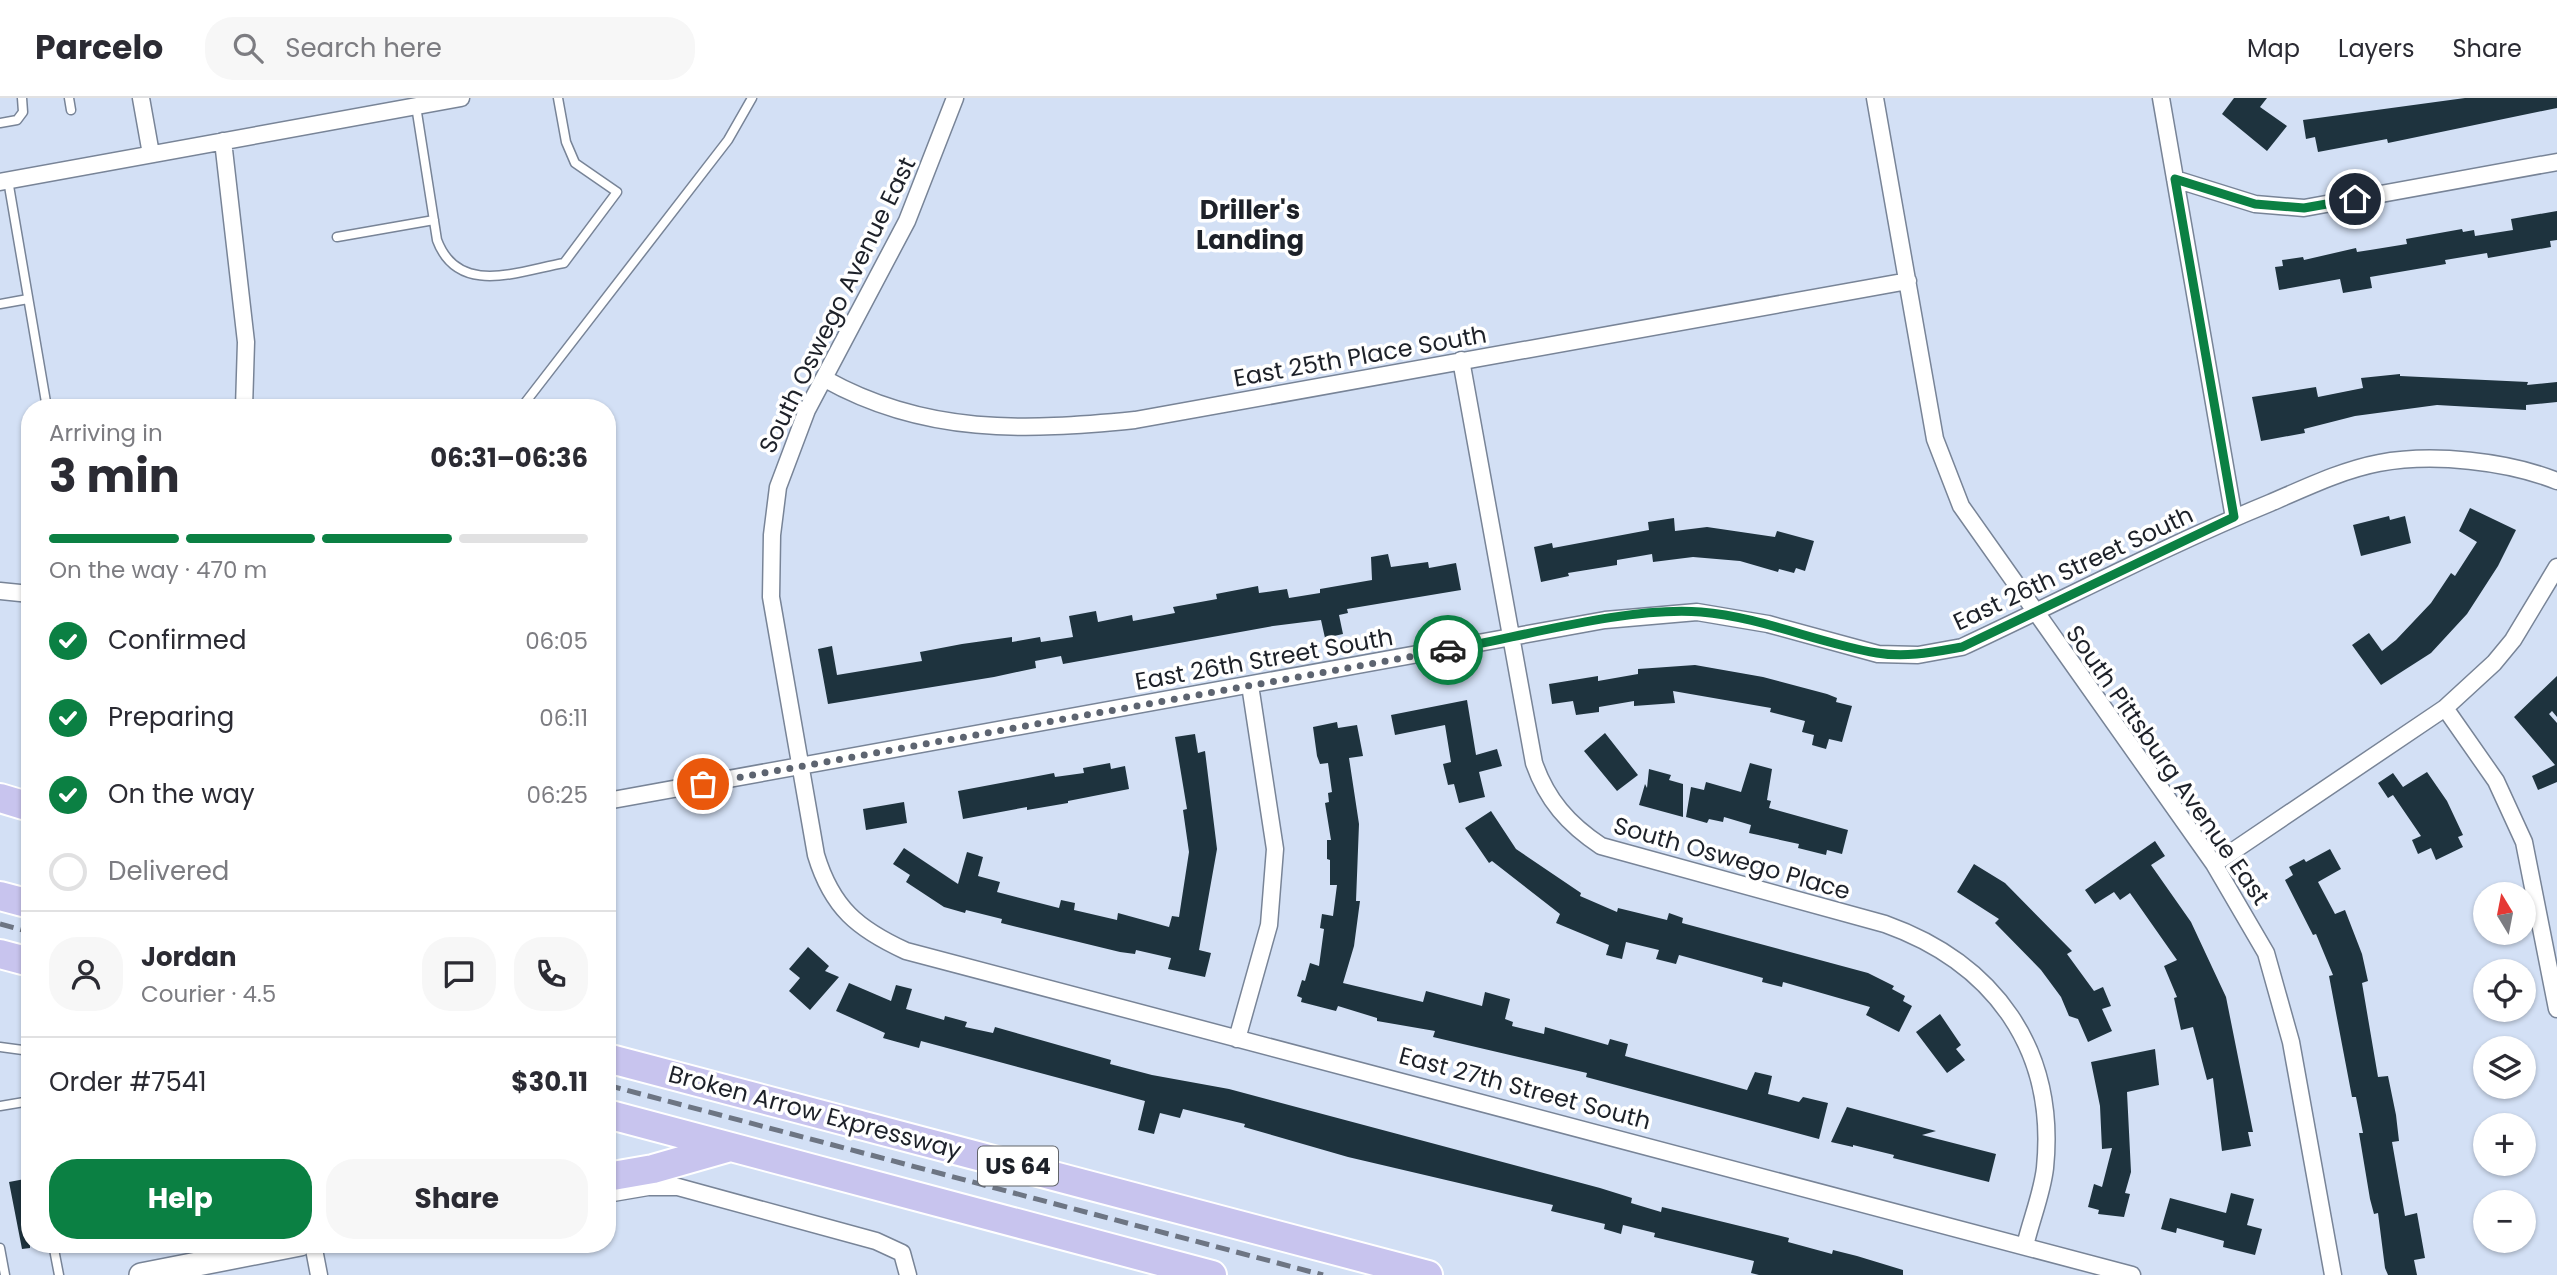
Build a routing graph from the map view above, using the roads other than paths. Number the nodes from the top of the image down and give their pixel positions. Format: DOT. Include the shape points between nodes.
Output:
graph roads {
  1 [pos="22,98"];
  2 [pos="69,98"];
  3 [pos="141,98"];
  4 [pos="461,98"];
  5 [pos="558,98"];
  6 [pos="752,98"];
  7 [pos="955,98"];
  8 [pos="1875,98"];
  9 [pos="2161,98"];
  10 [pos="409,104"];
  11 [pos="71,110"];
  12 [pos="0,123"];
  13 [pos="223,141"];
  14 [pos="151,154"];
  15 [pos="2557,162"];
  16 [pos="2175,179"];
  17 [pos="4,181"];
  18 [pos="434,220"];
  19 [pos="337,237"];
  20 [pos="1908,281"];
  21 [pos="28,299"];
  22 [pos="0,304"];
  23 [pos="1461,360"];
  24 [pos="825,379"];
  25 [pos="45,399"];
  26 [pos="244,399"];
  27 [pos="528,399"];
  28 [pos="2557,481"];
  29 [pos="2234,517"];
  30 [pos="2557,567"];
  31 [pos="0,590"];
  32 [pos="21,593"];
  33 [pos="2035,613"];
  34 [pos="1511,639"];
  35 [pos="1250,685"];
  36 [pos="2445,708"];
  37 [pos="800,766"];
  38 [pos="0,799"];
  39 [pos="616,799"];
  40 [pos="21,805"];
  41 [pos="2214,863"];
  42 [pos="0,896"];
  43 [pos="21,902"];
  44 [pos="906,951"];
  45 [pos="0,954"];
  46 [pos="21,960"];
  47 [pos="2557,1009"];
  48 [pos="1237,1039"];
  49 [pos="0,1047"];
  50 [pos="21,1050"];
  51 [pos="616,1060"];
  52 [pos="21,1102"];
  53 [pos="0,1106"];
  54 [pos="616,1116"];
  55 [pos="732,1147"];
  56 [pos="616,1175"];
  57 [pos="616,1192"];
  58 [pos="2025,1246"];
  59 [pos="0,1248"];
  60 [pos="55,1253"];
  61 [pos="254,1253"];
  62 [pos="315,1253"];
  63 [pos="5,1275"];
  64 [pos="59,1275"];
  65 [pos="141,1275"];
  66 [pos="319,1275"];
  67 [pos="908,1275"];
  68 [pos="1212,1275"];
  69 [pos="1428,1275"];
  70 [pos="2132,1275"];
  71 [pos="2333,1275"];
  1 -- 12 [label="lane" via="23,112 17,120"];
  2 -- 11 [label="lane"];
  3 -- 14 [label="street"];
  4 -- 10 [label="street"];
  5 -- 18 [label="lane" via="575,163 617,191 564,263 474,276 443,256"];
  6 -- 27 [label="lane" via="728,140"];
  7 -- 24 [label="street, South Oswego Avenue East" via="907,221"];
  8 -- 20 [label="street, South Pittsburg Avenue East"];
  9 -- 16 [label="street"];
  10 -- 13 [label="street"];
  10 -- 18 [label="lane"];
  13 -- 14 [label="street"];
  13 -- 26 [label="street" via="246,342"];
  14 -- 17 [label="street"];
  15 -- 16 [label="street" via="2304,208 2255,204"];
  16 -- 29 [label="street"];
  17 -- 21 [label="lane"];
  18 -- 19 [label="lane"];
  20 -- 23 [label="street, East 25th Place South"];
  20 -- 33 [label="street, South Pittsburg Avenue East" via="1930,414 1944,466 1961,506"];
  21 -- 22 [label="lane"];
  21 -- 25 [label="lane"];
  23 -- 24 [label="street, East 25th Place South" via="1135,421 1001,429 934,420 879,405"];
  23 -- 34 [label="street, South Oswego Place"];
  24 -- 37 [label="street, South Oswego Avenue East" via="788,455 772,534 771,597"];
  28 -- 29 [label="street, East 26th Street South" via="2498,464 2379,463"];
  29 -- 33 [label="street, East 26th Street South"];
  30 -- 36 [label="street" via="2513,640"];
  31 -- 32 [label="street"];
  33 -- 34 [label="street, East 26th Street South" via="1962,647 1918,655 1878,654 1768,624 1697,612 1605,620"];
  33 -- 41 [label="street, South Pittsburg Avenue East"];
  34 -- 35 [label="street, East 26th Street South"];
  34 -- 58 [label="street, South Oswego Place" via="1541,784 1570,824 1585,836 1628,856 1916,935 1956,957 1982,979 2024,1040 2043,1100 2047,1135 2044,1171"];
  35 -- 37 [label="street, East 26th Street South"];
  35 -- 48 [label="street" via="1275,849 1269,925"];
  36 -- 41 [label="street"];
  36 -- 47 [label="street" via="2496,781 2524,842"];
  37 -- 39 [label="street, East 26th Street South"];
  37 -- 44 [label="street, South Oswego Avenue East" via="823,879 847,915"];
  38 -- 40 [label="highway"];
  41 -- 71 [label="street, South Pittsburg Avenue East" via="2248,918 2274,977 2291,1042"];
  42 -- 43 [label="highway"];
  44 -- 48 [label="street, East 27th Street South"];
  45 -- 46 [label="highway"];
  48 -- 58 [label="street, East 27th Street South"];
  49 -- 50 [label="lane"];
  51 -- 69 [label="highway, Broken Arrow Expressway / US 64"];
  52 -- 53 [label="lane"];
  54 -- 55 [label="highway, US 64"];
  55 -- 56 [label="highway"];
  55 -- 68 [label="highway, US 64"];
  57 -- 67 [label="street" via="648,1186 678,1187 876,1241 902,1253"];
  58 -- 70 [label="street, East 27th Street South"];
  59 -- 63 [label="lane"];
  60 -- 64 [label="lane"];
  61 -- 65 [label="street"];
  62 -- 66 [label="street"];
}
